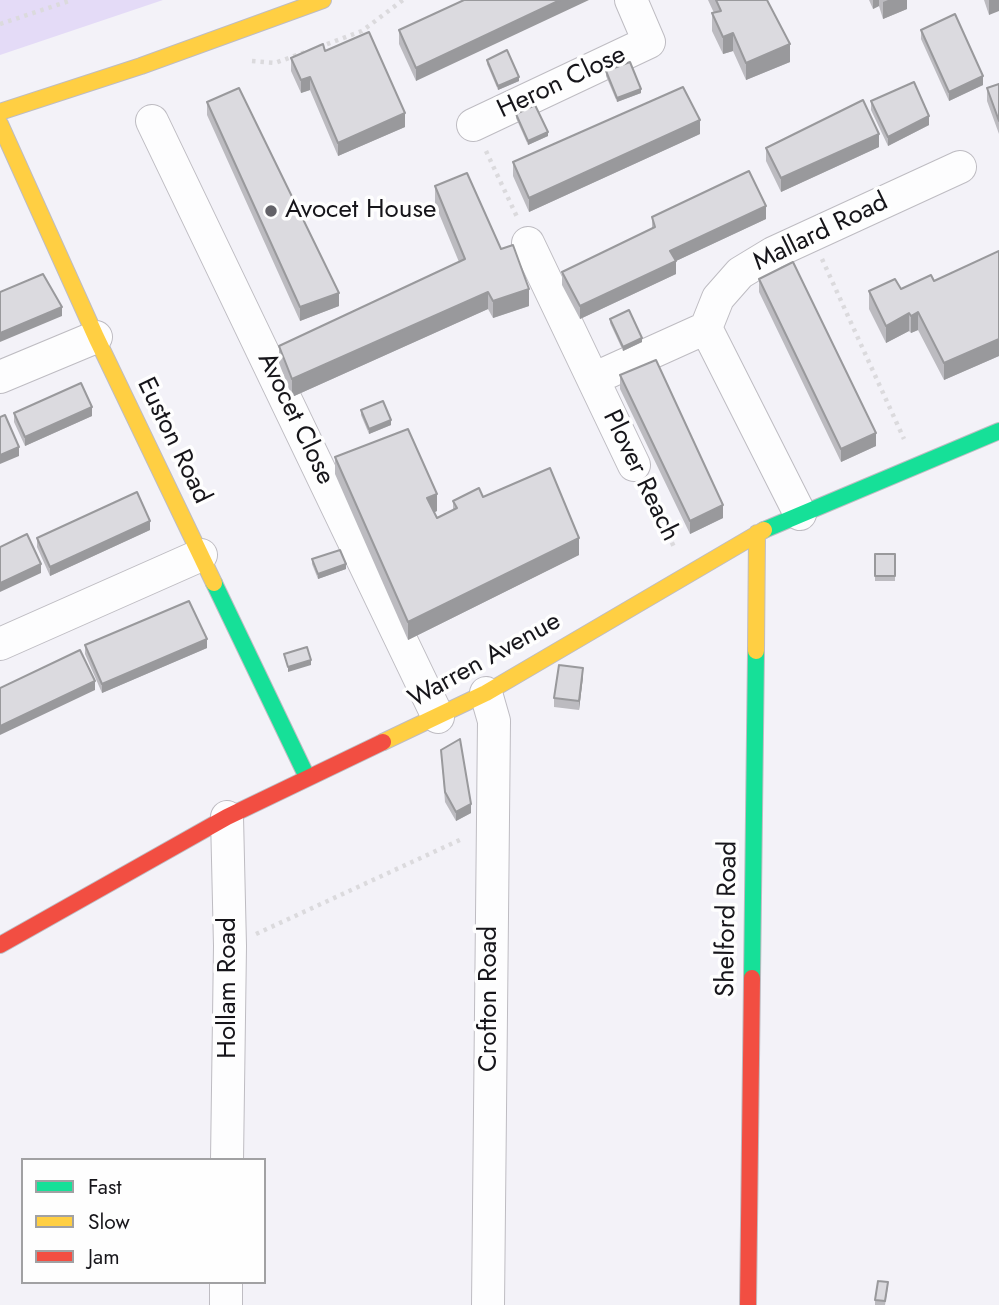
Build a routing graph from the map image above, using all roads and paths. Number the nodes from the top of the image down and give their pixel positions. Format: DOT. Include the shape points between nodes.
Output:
graph roads {
  1 [pos="72,0"];
  2 [pos="323,0"];
  3 [pos="403,0"];
  4 [pos="631,0"];
  5 [pos="0,24"];
  6 [pos="248,61"];
  7 [pos="0,112"];
  8 [pos="152,121"];
  9 [pos="0,124"];
  10 [pos="473,125"];
  11 [pos="960,167"];
  12 [pos="811,234"];
  13 [pos="528,243"];
  14 [pos="706,328"];
  15 [pos="96,337"];
  16 [pos="0,377"];
  17 [pos="593,379"];
  18 [pos="999,431"];
  19 [pos="634,465"];
  20 [pos="916,465"];
  21 [pos="800,514"];
  22 [pos="757,533"];
  23 [pos="201,555"];
  24 [pos="686,573"];
  25 [pos="0,644"];
  26 [pos="486,693"];
  27 [pos="438,717"];
  28 [pos="307,777"];
  29 [pos="227,817"];
  30 [pos="492,825"];
  31 [pos="0,944"];
  32 [pos="230,946"];
  33 [pos="228,1158"];
  34 [pos="226,1284"];
  35 [pos="226,1305"];
  36 [pos="488,1305"];
  37 [pos="748,1305"];
  1 -- 5 [label="path"];
  2 -- 7 [label="street"];
  3 -- 6 [label="path" via="362,31 275,63"];
  4 -- 10 [label="street, Heron Close" via="649,42"];
  8 -- 27 [label="street, Avocet Close"];
  9 -- 15 [label="street, Euston Road"];
  10 -- 13 [label="path"];
  11 -- 12 [label="street, Mallard Road"];
  12 -- 14 [label="street, Mallard Road" via="740,273 718,299"];
  12 -- 20 [label="path"];
  13 -- 17 [label="street, Plover Reach"];
  14 -- 17 [label="street, Plover Reach"];
  14 -- 21 [label="street"];
  15 -- 16 [label="street"];
  15 -- 23 [label="street, Euston Road"];
  17 -- 19 [label="street, Plover Reach"];
  18 -- 20 [label="street, Warren Avenue"];
  19 -- 24 [label="path, Plover Reach"];
  20 -- 21 [label="street, Warren Avenue"];
  21 -- 22 [label="street, Warren Avenue"];
  22 -- 24 [label="street, Warren Avenue"];
  22 -- 37 [label="street, Shelford Road"];
  23 -- 25 [label="street"];
  23 -- 28 [label="street, Euston Road"];
  24 -- 26 [label="street, Warren Avenue"];
  26 -- 27 [label="street, Warren Avenue"];
  26 -- 30 [label="street, Crofton Road" via="494,721"];
  27 -- 28 [label="street, Warren Avenue"];
  28 -- 29 [label="street, Warren Avenue"];
  29 -- 31 [label="street, Warren Avenue"];
  29 -- 32 [label="street, Hollam Road"];
  30 -- 32 [label="path"];
  30 -- 36 [label="street, Crofton Road"];
  32 -- 33 [label="street, Hollam Road"];
  34 -- 35 [label="street"];
}
